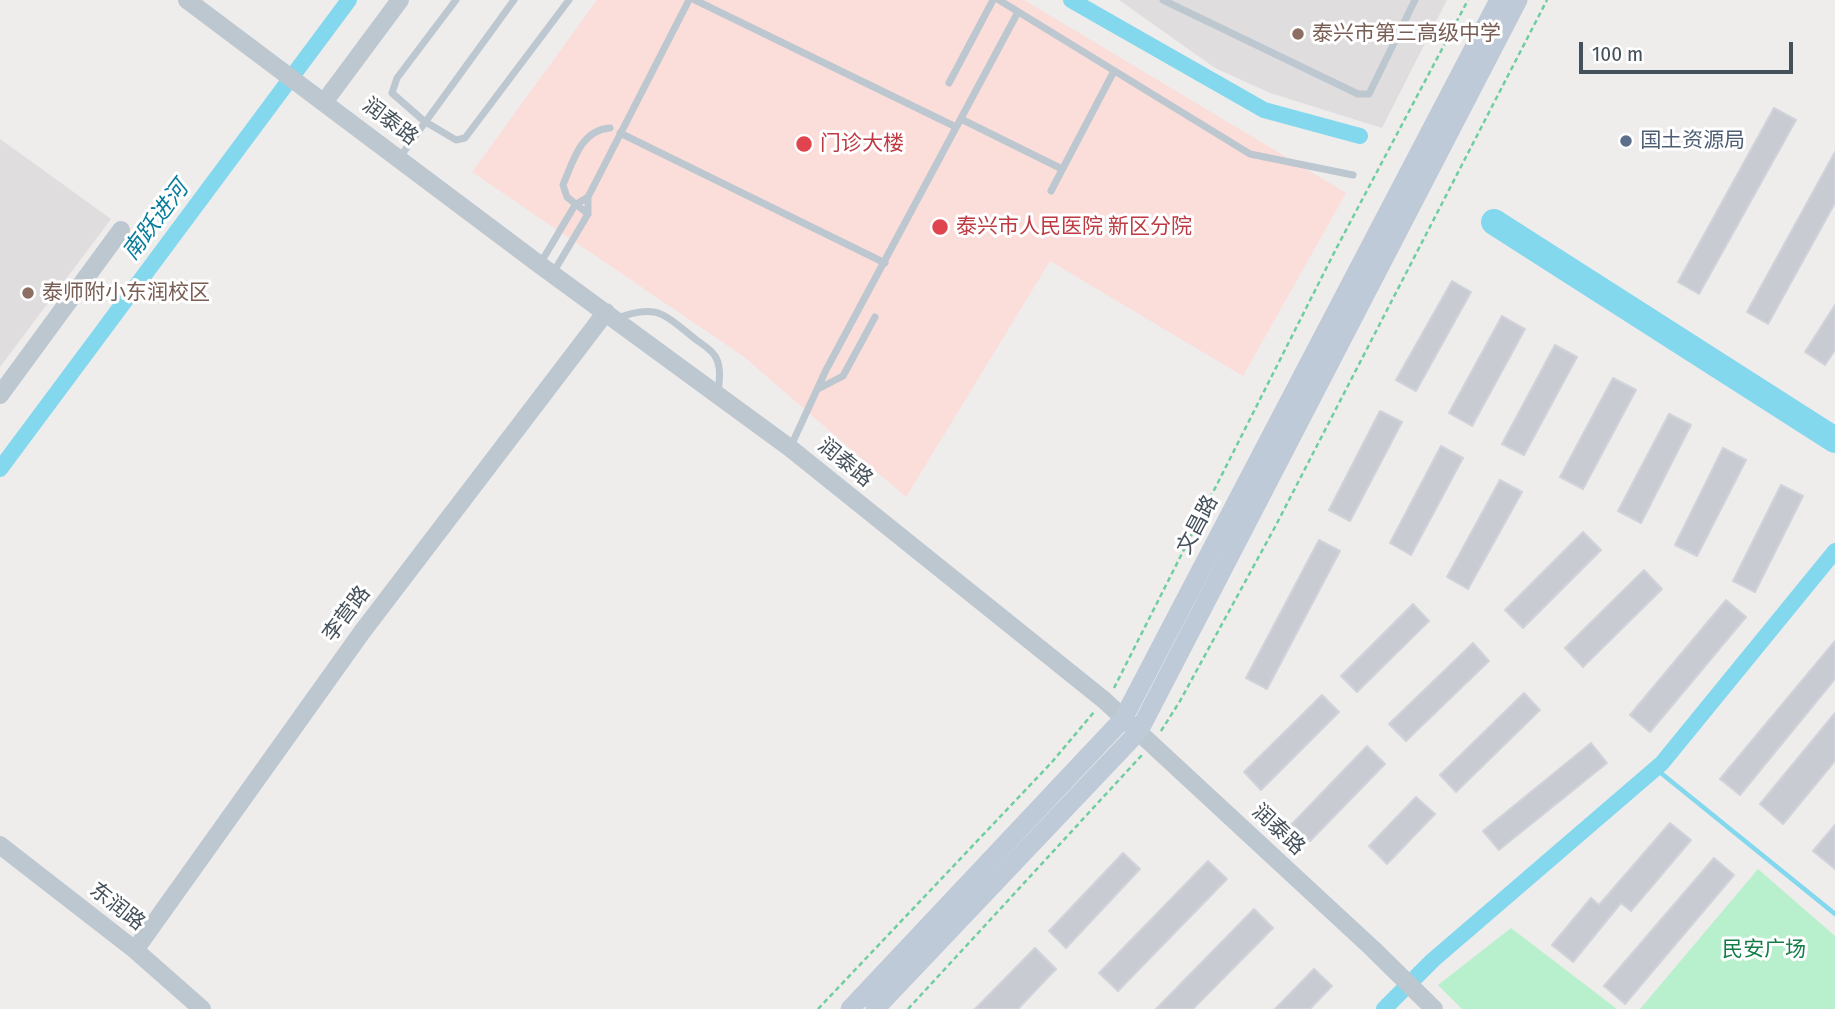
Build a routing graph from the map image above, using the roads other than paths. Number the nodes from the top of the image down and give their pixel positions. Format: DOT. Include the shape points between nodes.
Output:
graph roads {
  1 [pos="187,0"];
  2 [pos="400,0"];
  3 [pos="456,0"];
  4 [pos="514,0"];
  5 [pos="569,0"];
  6 [pos="689,0"];
  7 [pos="695,0"];
  8 [pos="993,0"];
  9 [pos="999,0"];
  10 [pos="1163,0"];
  11 [pos="1416,0"];
  12 [pos="1499,0"];
  13 [pos="1518,0"];
  14 [pos="1017,12"];
  15 [pos="1114,71"];
  16 [pos="949,83"];
  17 [pos="325,101"];
  18 [pos="961,119"];
  19 [pos="424,121"];
  20 [pos="956,127"];
  21 [pos="610,128"];
  22 [pos="621,133"];
  23 [pos="400,158"];
  24 [pos="1062,169"];
  25 [pos="1353,175"];
  26 [pos="1051,191"];
  27 [pos="588,197"];
  28 [pos="575,205"];
  29 [pos="588,214"];
  30 [pos="121,230"];
  31 [pos="884,263"];
  32 [pos="546,269"];
  33 [pos="610,316"];
  34 [pos="875,317"];
  35 [pos="817,389"];
  36 [pos="718,395"];
  37 [pos="0,396"];
  38 [pos="790,448"];
  39 [pos="1123,719"];
  40 [pos="1139,732"];
  41 [pos="0,845"];
  42 [pos="135,950"];
  43 [pos="1432,1007"];
  44 [pos="202,1009"];
  45 [pos="850,1009"];
  46 [pos="875,1009"];
  1 -- 17 [label="street, 润泰路"];
  2 -- 17 [label="street"];
  3 -- 19 [label="lane" via="397,78 391,93"];
  4 -- 19 [label="lane"];
  5 -- 19 [label="lane" via="465,138 456,140"];
  6 -- 22 [label="lane"];
  7 -- 20 [label="lane"];
  8 -- 16 [label="lane"];
  9 -- 14 [label="lane"];
  10 -- 11 [label="lane" via="1358,94 1369,94"];
  12 -- 39 [label="main road, 文昌路"];
  13 -- 40 [label="main road, 文昌路"];
  14 -- 15 [label="lane"];
  14 -- 18 [label="lane"];
  15 -- 24 [label="lane"];
  15 -- 25 [label="lane" via="1250,154"];
  17 -- 23 [label="street, 润泰路"];
  18 -- 20 [label="lane"];
  18 -- 24 [label="lane"];
  19 -- 23 [label="lane"];
  20 -- 31 [label="lane"];
  21 -- 28 [label="lane" via="597,129 583,142 563,185"];
  22 -- 27 [label="lane"];
  22 -- 31 [label="lane"];
  23 -- 32 [label="street, 润泰路"];
  24 -- 26 [label="lane"];
  27 -- 28 [label="lane"];
  27 -- 29 [label="lane"];
  28 -- 29 [label="lane"];
  28 -- 32 [label="lane"];
  29 -- 32 [label="lane"];
  30 -- 37 [label="street"];
  31 -- 35 [label="lane"];
  32 -- 33 [label="street, 润泰路"];
  33 -- 36 [label="street, 润泰路"];
  33 -- 36 [label="lane" via="657,312 672,319 715,355"];
  33 -- 42 [label="street, 李营路" via="362,632"];
  34 -- 35 [label="lane" via="843,376"];
  35 -- 38 [label="lane"];
  36 -- 38 [label="street, 润泰路"];
  38 -- 39 [label="street, 润泰路"];
  39 -- 40 [label="street, 润泰路"];
  39 -- 45 [label="main road, 文昌路"];
  40 -- 43 [label="street, 润泰路"];
  40 -- 46 [label="main road, 文昌路"];
  41 -- 42 [label="street, 东润路"];
  42 -- 44 [label="street, 东润路"];
}
